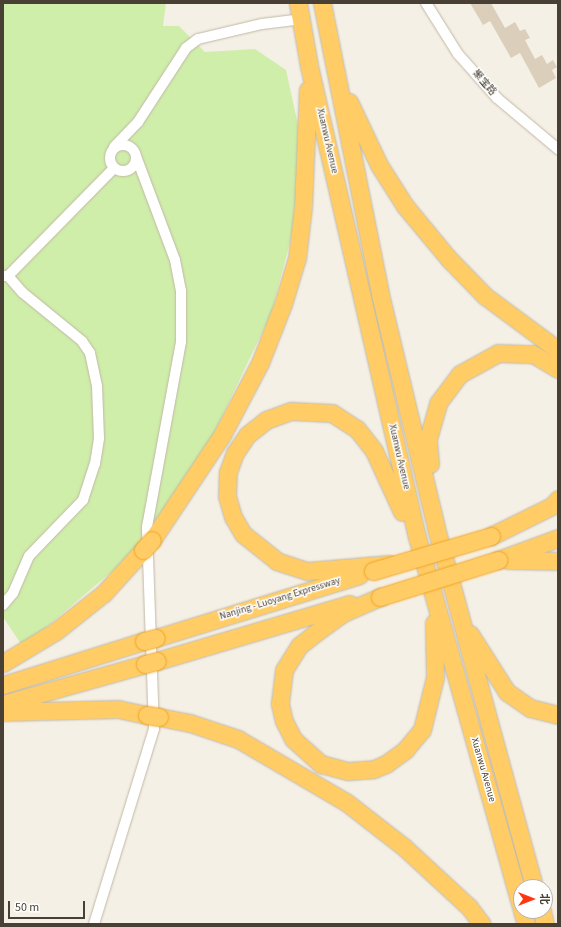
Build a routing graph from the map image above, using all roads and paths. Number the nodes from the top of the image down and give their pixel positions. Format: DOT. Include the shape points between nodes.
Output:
graph roads {
  1 [pos="322,3"];
  2 [pos="426,3"];
  3 [pos="299,11"];
  4 [pos="326,34"];
  5 [pos="309,66"];
  6 [pos="138,122"];
  7 [pos="114,147"];
  8 [pos="558,149"];
  9 [pos="135,154"];
  10 [pos="118,170"];
  11 [pos="146,180"];
  12 [pos="5,276"];
  13 [pos="558,350"];
  14 [pos="558,370"];
  15 [pos="558,499"];
  16 [pos="558,516"];
  17 [pos="436,528"];
  18 [pos="491,536"];
  19 [pos="558,538"];
  20 [pos="498,560"];
  21 [pos="558,561"];
  22 [pos="372,568"];
  23 [pos="426,569"];
  24 [pos="432,587"];
  25 [pos="380,597"];
  26 [pos="3,605"];
  27 [pos="460,618"];
  28 [pos="3,663"];
  29 [pos="3,685"];
  30 [pos="3,704"];
  31 [pos="3,712"];
  32 [pos="558,715"];
  33 [pos="513,879"];
  34 [pos="532,879"];
  35 [pos="94,924"];
  36 [pos="482,924"];
  1 -- 4 [label="highway, Xuanwu Avenue"];
  2 -- 8 [label="street, 聚宝路" via="458,54 497,98"];
  3 -- 5 [label="highway, Xuanwu Avenue"];
  3 -- 6 [label="street" via="262,24 198,40 186,48"];
  4 -- 13 [label="highway" via="355,118 379,165 405,206 485,296"];
  4 -- 17 [label="highway, Xuanwu Avenue" via="380,294"];
  5 -- 23 [label="highway, Xuanwu Avenue"];
  5 -- 28 [label="highway" via="304,208 297,258 283,304 260,363 222,435 148,545 104,593 56,631"];
  6 -- 7 [label="street"];
  6 -- 9 [label="street" via="133,138"];
  7 -- 9 [label="street" via="125,145"];
  7 -- 10 [label="street" via="109,158"];
  9 -- 10 [label="street" via="132,167"];
  9 -- 11 [label="street"];
  10 -- 11 [label="street"];
  10 -- 12 [label="street"];
  11 -- 35 [label="street" via="169,240 181,290 180,349 147,526 154,729"];
  12 -- 26 [label="street" via="82,341 90,353 97,386 99,438 96,464 83,500 29,556 12,594"];
  14 -- 17 [label="highway" via="534,354 498,353 460,374 438,402 428,439"];
  15 -- 18 [label="highway" via="552,506"];
  16 -- 18 [label="highway, Nanjing - Luoyang Expressway"];
  17 -- 27 [label="highway, Xuanwu Avenue"];
  18 -- 22 [label="highway, Nanjing - Luoyang Expressway, bridge"];
  19 -- 20 [label="highway"];
  20 -- 21 [label="highway"];
  20 -- 25 [label="highway, bridge"];
  22 -- 23 [label="highway" via="307,570 277,561 243,534 233,517 227,496 228,478 235,453 247,434 266,420 292,411 332,413 357,429 374,451 394,491"];
  22 -- 29 [label="highway, Nanjing - Luoyang Expressway"];
  23 -- 24 [label="highway, Xuanwu Avenue"];
  24 -- 25 [label="highway" via="435,677 422,730 405,750 386,764 348,771 321,764 293,739 280,704 284,670 299,646 318,631 343,613"];
  24 -- 33 [label="highway, Xuanwu Avenue"];
  25 -- 30 [label="highway"];
  27 -- 32 [label="highway" via="506,692 530,708"];
  27 -- 34 [label="highway, Xuanwu Avenue"];
  31 -- 36 [label="highway" via="118,709 190,723 238,739 346,802 405,848 469,906"];
}
